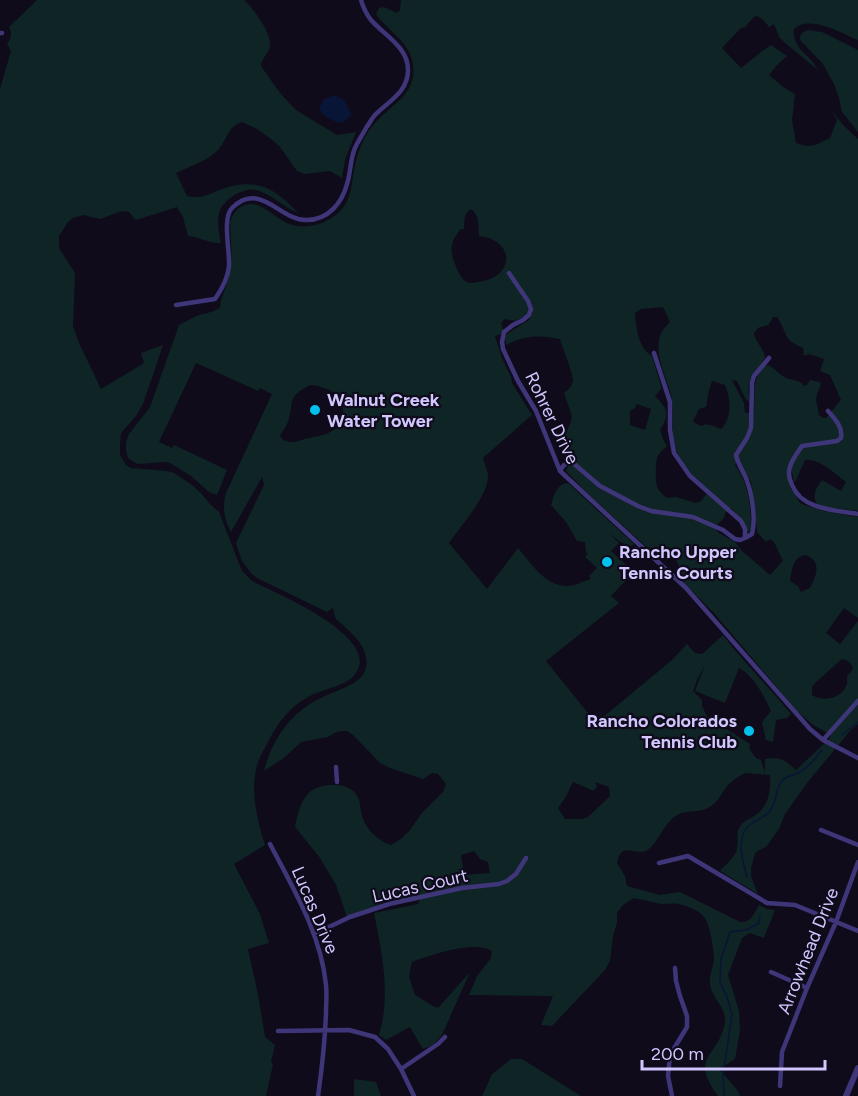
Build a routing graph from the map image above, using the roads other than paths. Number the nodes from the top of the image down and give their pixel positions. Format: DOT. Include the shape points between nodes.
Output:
graph roads {
  1 [pos="361,0"];
  2 [pos="509,273"];
  3 [pos="176,305"];
  4 [pos="654,352"];
  5 [pos="769,358"];
  6 [pos="828,411"];
  7 [pos="560,471"];
  8 [pos="858,514"];
  9 [pos="745,538"];
  10 [pos="858,701"];
  11 [pos="823,740"];
  12 [pos="858,758"];
  13 [pos="336,766"];
  14 [pos="337,782"];
  15 [pos="821,830"];
  16 [pos="270,844"];
  17 [pos="858,845"];
  18 [pos="526,858"];
  19 [pos="858,862"];
  20 [pos="659,863"];
  21 [pos="836,922"];
  22 [pos="858,931"];
  23 [pos="314,934"];
  24 [pos="675,968"];
  25 [pos="771,972"];
  26 [pos="807,988"];
  27 [pos="278,1031"];
  28 [pos="326,1031"];
  29 [pos="445,1037"];
  30 [pos="858,1068"];
  31 [pos="401,1069"];
  32 [pos="780,1086"];
  33 [pos="318,1096"];
  34 [pos="414,1096"];
  35 [pos="672,1096"];
  36 [pos="846,1096"];
  1 -- 3 [label="street" via="370,19 399,46 408,70 401,92 373,117 355,148 340,203 330,213 307,220 297,219 260,198 246,199 231,209 227,218 229,267 223,288 215,299"];
  2 -- 7 [label="street, Rohrer Drive" via="531,309 524,320 504,332 503,348 536,411"];
  4 -- 9 [label="street" via="670,402 674,453 690,476 741,522"];
  5 -- 9 [label="street" via="754,376 751,428 736,455 748,483 754,525 752,534"];
  6 -- 8 [label="street" via="838,423 841,438 802,446 789,477 793,489 812,505"];
  7 -- 9 [label="street" via="565,463 573,463 600,486 638,506 693,517 735,539"];
  7 -- 11 [label="street, Rohrer Drive" via="686,588 798,717"];
  10 -- 11 [label="street"];
  11 -- 12 [label="street, Rohrer Drive"];
  13 -- 14 [label="street"];
  15 -- 17 [label="street"];
  16 -- 23 [label="street, Lucas Drive"];
  18 -- 23 [label="street, Lucas Court" via="516,874 499,884 388,904"];
  19 -- 21 [label="street, Arrowhead Drive"];
  20 -- 21 [label="street" via="688,856 767,903 795,905"];
  21 -- 22 [label="street"];
  21 -- 26 [label="street, Arrowhead Drive"];
  23 -- 28 [label="street, Lucas Drive" via="327,988"];
  24 -- 35 [label="street" via="687,1027 670,1055 668,1076"];
  25 -- 26 [label="street"];
  26 -- 32 [label="street, Arrowhead Drive" via="782,1052"];
  27 -- 28 [label="street"];
  28 -- 31 [label="street" via="349,1030 375,1037"];
  28 -- 33 [label="street, Lucas Drive"];
  29 -- 31 [label="street"];
  30 -- 36 [label="street"];
  31 -- 34 [label="street"];
}
